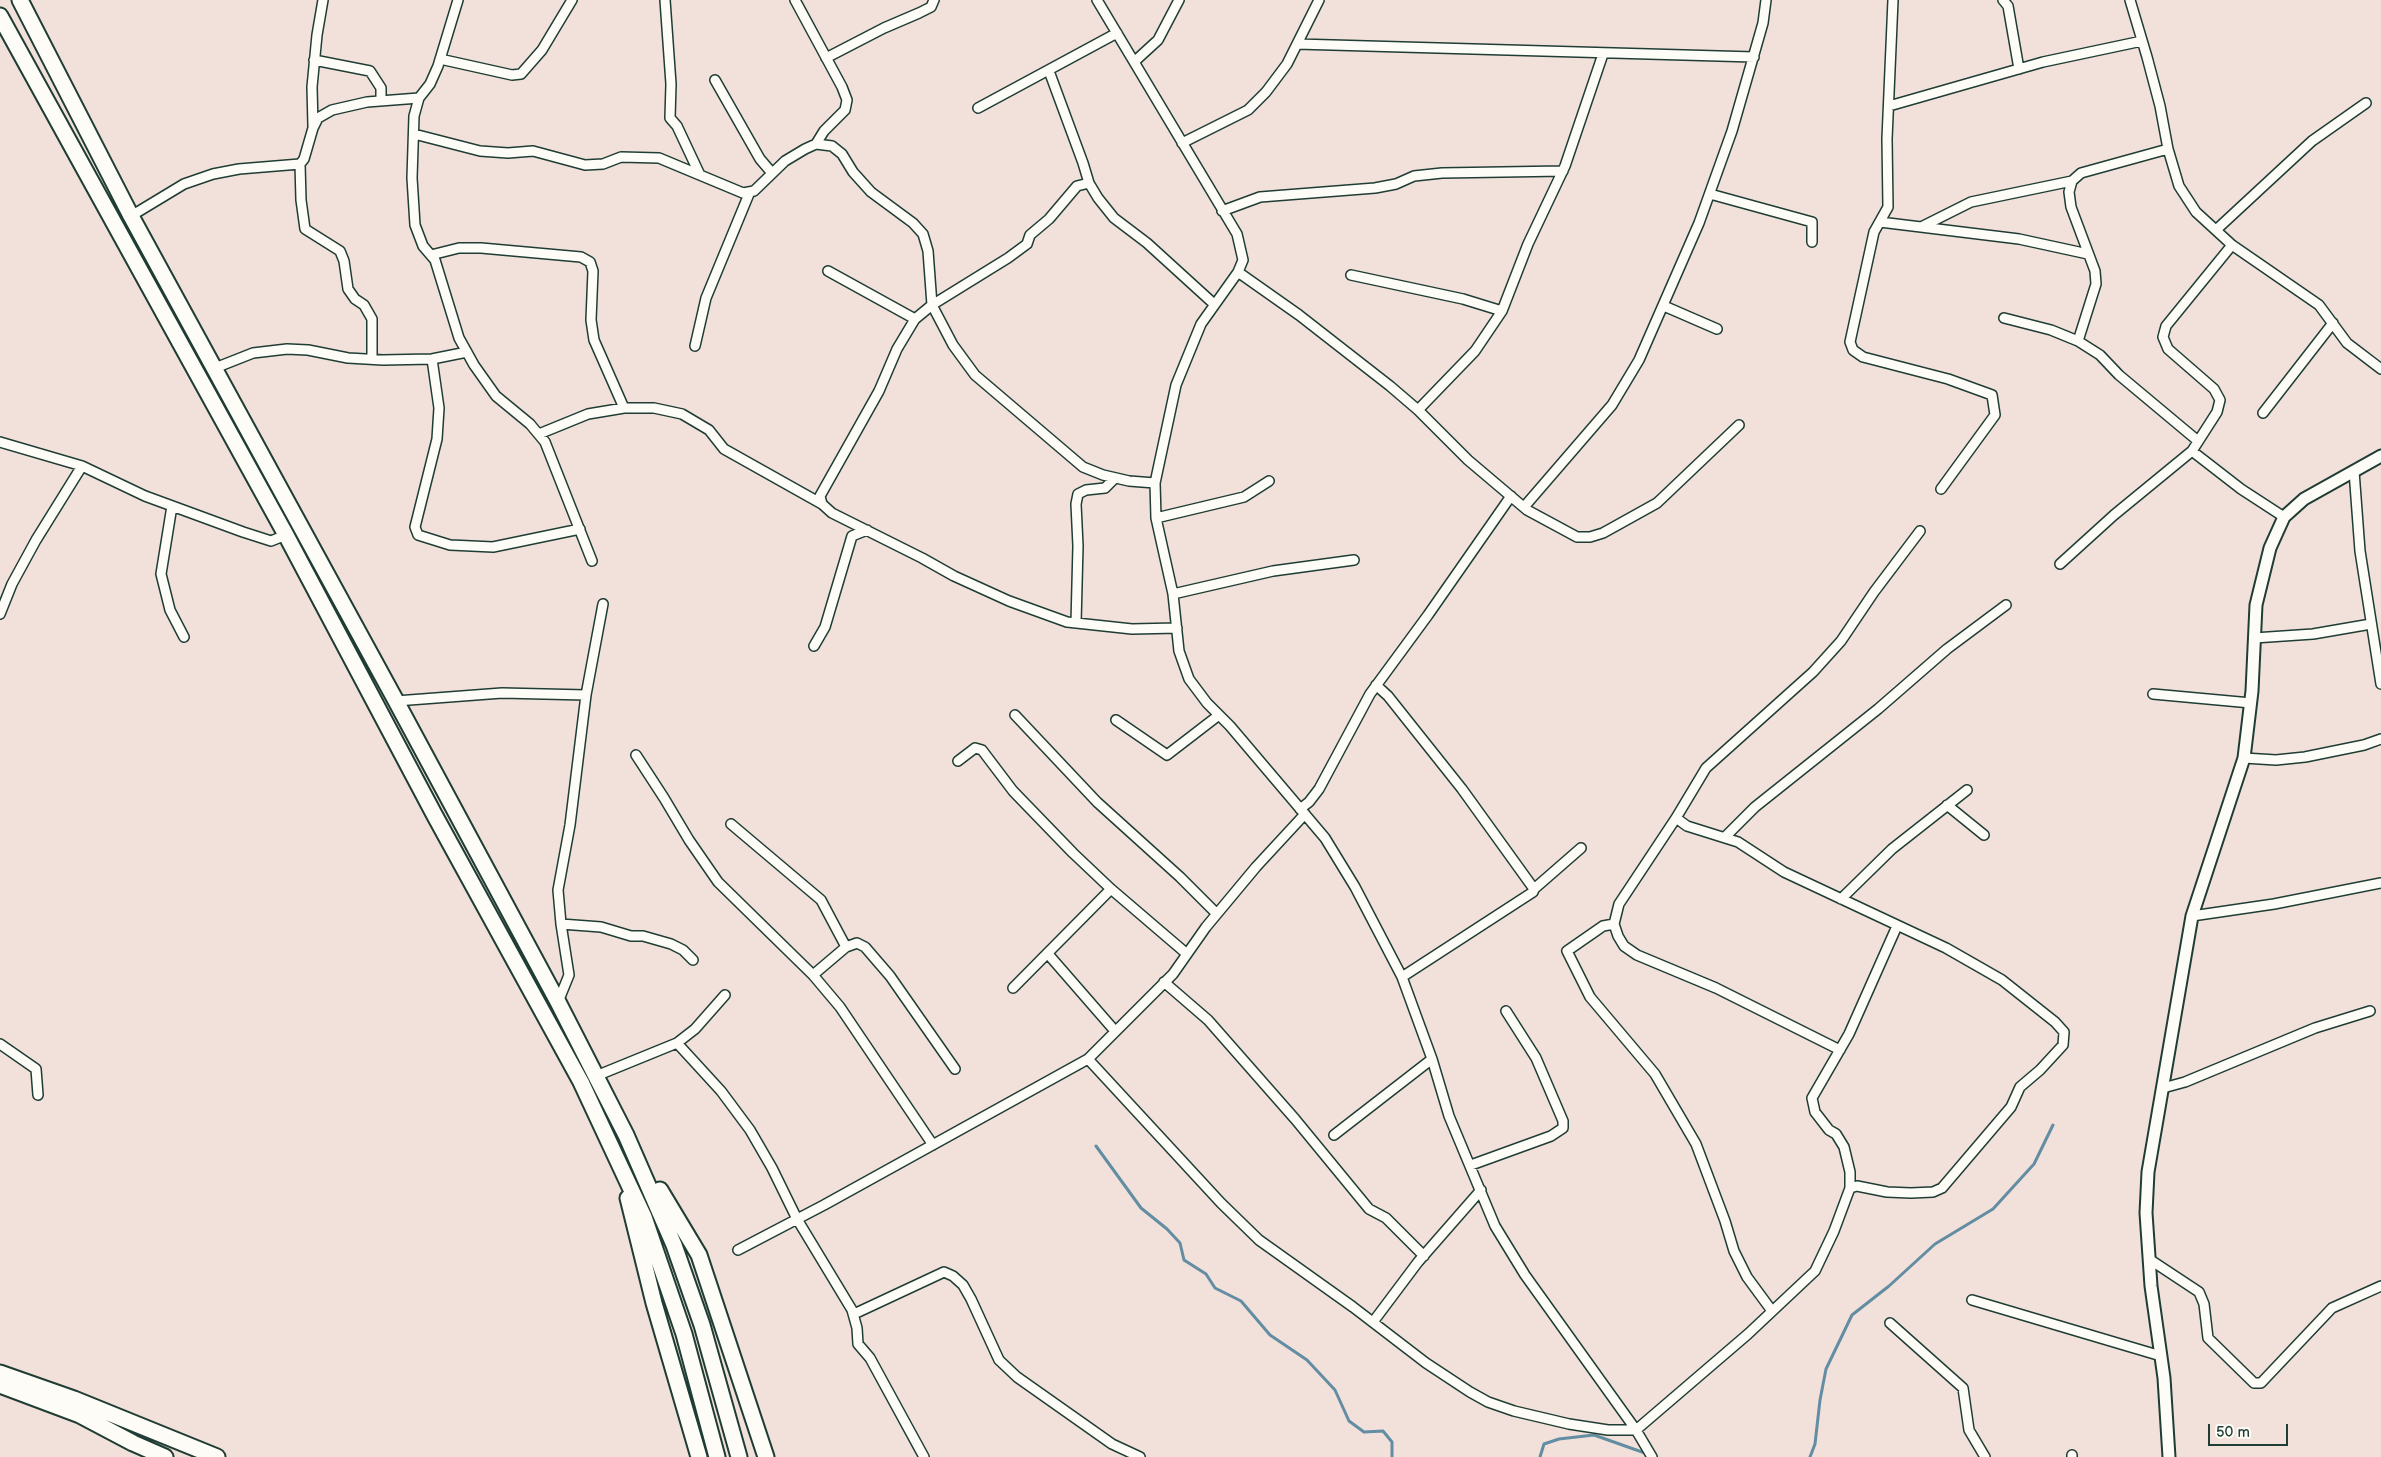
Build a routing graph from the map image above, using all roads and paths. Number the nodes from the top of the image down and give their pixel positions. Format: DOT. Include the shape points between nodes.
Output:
graph roads {
  1 [pos="20,0"];
  2 [pos="323,0"];
  3 [pos="458,0"];
  4 [pos="572,0"];
  5 [pos="665,0"];
  6 [pos="795,0"];
  7 [pos="934,0"];
  8 [pos="1097,0"];
  9 [pos="1179,0"];
  10 [pos="1319,0"];
  11 [pos="1766,0"];
  12 [pos="1893,0"];
  13 [pos="2003,0"];
  14 [pos="2130,0"];
  15 [pos="0,17"];
  16 [pos="1117,33"];
  17 [pos="2142,41"];
  18 [pos="1297,44"];
  19 [pos="1603,54"];
  20 [pos="1754,57"];
  21 [pos="826,58"];
  22 [pos="440,59"];
  23 [pos="314,60"];
  24 [pos="1134,62"];
  25 [pos="2019,69"];
  26 [pos="1049,71"];
  27 [pos="716,80"];
  28 [pos="419,98"];
  29 [pos="381,100"];
  30 [pos="2366,103"];
  31 [pos="1889,106"];
  32 [pos="978,108"];
  33 [pos="313,128"];
  34 [pos="414,134"];
  35 [pos="1182,143"];
  36 [pos="816,144"];
  37 [pos="2168,149"];
  38 [pos="300,164"];
  39 [pos="1563,171"];
  40 [pos="772,173"];
  41 [pos="700,174"];
  42 [pos="2072,181"];
  43 [pos="1089,183"];
  44 [pos="749,194"];
  45 [pos="1710,194"];
  46 [pos="1222,211"];
  47 [pos="131,216"];
  48 [pos="1880,222"];
  49 [pos="1923,226"];
  50 [pos="2216,230"];
  51 [pos="1812,242"];
  52 [pos="2232,245"];
  53 [pos="2088,254"];
  54 [pos="431,255"];
  55 [pos="828,271"];
  56 [pos="1238,272"];
  57 [pos="1350,275"];
  58 [pos="1214,304"];
  59 [pos="932,305"];
  60 [pos="1664,306"];
  61 [pos="1502,311"];
  62 [pos="2004,318"];
  63 [pos="915,319"];
  64 [pos="2333,324"];
  65 [pos="1717,329"];
  66 [pos="2078,340"];
  67 [pos="694,346"];
  68 [pos="467,352"];
  69 [pos="372,358"];
  70 [pos="432,359"];
  71 [pos="215,368"];
  72 [pos="2381,369"];
  73 [pos="624,408"];
  74 [pos="1418,410"];
  75 [pos="2263,413"];
  76 [pos="1739,425"];
  77 [pos="539,434"];
  78 [pos="0,442"];
  79 [pos="2198,442"];
  80 [pos="2192,451"];
  81 [pos="2381,456"];
  82 [pos="82,466"];
  83 [pos="2354,471"];
  84 [pos="1115,478"];
  85 [pos="1269,481"];
  86 [pos="1155,483"];
  87 [pos="1941,489"];
  88 [pos="1511,496"];
  89 [pos="822,504"];
  90 [pos="172,506"];
  91 [pos="1524,507"];
  92 [pos="2284,517"];
  93 [pos="1156,518"];
  94 [pos="580,529"];
  95 [pos="866,530"];
  96 [pos="1920,531"];
  97 [pos="286,535"];
  98 [pos="1354,560"];
  99 [pos="592,561"];
  100 [pos="2060,564"];
  101 [pos="1173,594"];
  102 [pos="602,604"];
  103 [pos="2006,605"];
  104 [pos="0,614"];
  105 [pos="1076,623"];
  106 [pos="2371,624"];
  107 [pos="1177,628"];
  108 [pos="184,637"];
  109 [pos="2254,638"];
  110 [pos="814,646"];
  111 [pos="2381,684"];
  112 [pos="1376,685"];
  113 [pos="2153,694"];
  114 [pos="586,695"];
  115 [pos="396,701"];
  116 [pos="2251,703"];
  117 [pos="1015,715"];
  118 [pos="1219,715"];
  119 [pos="1116,720"];
  120 [pos="2381,739"];
  121 [pos="636,755"];
  122 [pos="2244,758"];
  123 [pos="958,761"];
  124 [pos="1967,790"];
  125 [pos="1947,805"];
  126 [pos="1303,812"];
  127 [pos="1676,818"];
  128 [pos="731,824"];
  129 [pos="1984,835"];
  130 [pos="1726,837"];
  131 [pos="1580,848"];
  132 [pos="2381,883"];
  133 [pos="1111,889"];
  134 [pos="1534,889"];
  135 [pos="1841,898"];
  136 [pos="1217,914"];
  137 [pos="2192,916"];
  138 [pos="561,924"];
  139 [pos="1614,924"];
  140 [pos="1603,926"];
  141 [pos="1897,926"];
  142 [pos="1618,936"];
  143 [pos="846,947"];
  144 [pos="1048,954"];
  145 [pos="1187,954"];
  146 [pos="693,960"];
  147 [pos="813,976"];
  148 [pos="1402,977"];
  149 [pos="1164,982"];
  150 [pos="1013,988"];
  151 [pos="725,995"];
  152 [pos="558,1002"];
  153 [pos="1506,1011"];
  154 [pos="2370,1011"];
  155 [pos="1116,1032"];
  156 [pos="677,1043"];
  157 [pos="0,1044"];
  158 [pos="1840,1050"];
  159 [pos="1088,1059"];
  160 [pos="1432,1059"];
  161 [pos="954,1070"];
  162 [pos="596,1076"];
  163 [pos="2163,1088"];
  164 [pos="38,1094"];
  165 [pos="626,1135"];
  166 [pos="1334,1135"];
  167 [pos="933,1145"];
  168 [pos="618,1158"];
  169 [pos="1471,1165"];
  170 [pos="1850,1188"];
  171 [pos="1481,1190"];
  172 [pos="797,1219"];
  173 [pos="738,1250"];
  174 [pos="1424,1256"];
  175 [pos="2149,1259"];
  176 [pos="2381,1286"];
  177 [pos="1972,1300"];
  178 [pos="1772,1311"];
  179 [pos="854,1314"];
  180 [pos="1372,1322"];
  181 [pos="1890,1323"];
  182 [pos="2161,1356"];
  183 [pos="0,1373"];
  184 [pos="0,1385"];
  185 [pos="1636,1430"];
  186 [pos="1651,1455"];
  187 [pos="165,1457"];
  188 [pos="217,1457"];
  189 [pos="699,1457"];
  190 [pos="717,1457"];
  191 [pos="739,1457"];
  192 [pos="766,1457"];
  193 [pos="924,1457"];
  194 [pos="1140,1457"];
  195 [pos="1985,1457"];
  196 [pos="2169,1457"];
  1 -- 47 [label="main road"];
  2 -- 23 [label="street"];
  3 -- 22 [label="street"];
  4 -- 22 [label="street" via="542,50 521,74 512,75"];
  5 -- 41 [label="street" via="670,118"];
  6 -- 21 [label="street"];
  7 -- 21 [label="street" via="931,6 919,13"];
  8 -- 16 [label="street"];
  9 -- 24 [label="street" via="1158,40"];
  10 -- 18 [label="street"];
  11 -- 20 [label="street"];
  12 -- 31 [label="street"];
  13 -- 25 [label="street" via="2008,6"];
  14 -- 17 [label="street"];
  15 -- 97 [label="main road"];
  16 -- 24 [label="street"];
  16 -- 26 [label="street"];
  17 -- 25 [label="street"];
  17 -- 37 [label="street"];
  18 -- 19 [label="street"];
  18 -- 35 [label="street" via="1287,64 1248,110"];
  19 -- 20 [label="street"];
  19 -- 39 [label="street"];
  20 -- 45 [label="street"];
  21 -- 36 [label="street" via="847,100 845,110"];
  22 -- 28 [label="street" via="430,84"];
  23 -- 29 [label="street" via="370,71 381,88"];
  23 -- 33 [label="street"];
  24 -- 35 [label="street"];
  25 -- 31 [label="street"];
  26 -- 32 [label="street"];
  26 -- 43 [label="street"];
  27 -- 40 [label="street" via="760,158"];
  28 -- 29 [label="street"];
  28 -- 34 [label="street"];
  29 -- 33 [label="street" via="332,110 318,118"];
  30 -- 50 [label="street" via="2318,137"];
  31 -- 48 [label="street" via="1888,207"];
  33 -- 38 [label="street"];
  34 -- 41 [label="street" via="480,151 533,151 585,166 621,157 659,158"];
  34 -- 54 [label="street" via="415,225 423,246"];
  35 -- 46 [label="street"];
  36 -- 40 [label="street"];
  36 -- 59 [label="street" via="832,146 842,154 871,192 914,223 923,234 928,251"];
  37 -- 42 [label="street" via="2081,174"];
  37 -- 50 [label="street" via="2179,186 2196,212"];
  38 -- 47 [label="street" via="213,174 184,184"];
  38 -- 69 [label="street" via="305,229 340,251 348,289 372,319"];
  39 -- 46 [label="street" via="1414,176 1374,188 1260,197"];
  39 -- 61 [label="street" via="1528,244"];
  40 -- 44 [label="street"];
  41 -- 44 [label="street"];
  42 -- 49 [label="street" via="1971,202"];
  42 -- 53 [label="street" via="2069,192 2071,206"];
  43 -- 58 [label="street" via="1114,218 1147,243"];
  43 -- 59 [label="street" via="1077,186 1049,219 1030,235 1027,244"];
  44 -- 67 [label="street" via="706,298"];
  45 -- 51 [label="street" via="1812,222"];
  45 -- 60 [label="street"];
  46 -- 56 [label="street" via="1237,234 1243,260"];
  47 -- 71 [label="main road"];
  48 -- 49 [label="street"];
  48 -- 87 [label="street" via="1867,256 1850,342 1853,350 1863,357 1976,388 1992,395 1994,403 1995,415"];
  49 -- 53 [label="street" via="2019,238"];
  50 -- 52 [label="street"];
  52 -- 64 [label="street" via="2319,304"];
  52 -- 79 [label="street" via="2166,326 2163,337 2168,349 2214,389 2220,400 2217,412"];
  53 -- 66 [label="street" via="2096,284"];
  54 -- 68 [label="street" via="441,276 459,338"];
  54 -- 73 [label="street" via="459,248 481,248 581,257 590,262 593,271 591,320 594,340"];
  55 -- 63 [label="street"];
  56 -- 58 [label="street"];
  56 -- 74 [label="street" via="1299,315"];
  57 -- 61 [label="street" via="1463,299"];
  58 -- 86 [label="street" via="1201,324 1176,385"];
  59 -- 63 [label="street"];
  59 -- 84 [label="street" via="953,344 975,375 1084,467"];
  60 -- 65 [label="street"];
  60 -- 91 [label="street" via="1639,360 1612,405"];
  61 -- 74 [label="street" via="1475,351"];
  62 -- 66 [label="street"];
  63 -- 89 [label="street" via="820,496"];
  64 -- 72 [label="street" via="2348,343"];
  64 -- 75 [label="street"];
  66 -- 79 [label="street" via="2100,355"];
  68 -- 70 [label="street"];
  68 -- 77 [label="street" via="496,396"];
  69 -- 70 [label="street"];
  69 -- 71 [label="street" via="348,358 287,348 253,353"];
  70 -- 94 [label="street" via="439,408 437,439 414,527 418,535 450,545 493,547"];
  71 -- 115 [label="main road"];
  73 -- 77 [label="street" via="588,414"];
  73 -- 89 [label="street" via="654,408 682,414 709,430 724,448"];
  74 -- 88 [label="street" via="1468,460"];
  76 -- 91 [label="street" via="1657,503 1603,533 1577,537"];
  77 -- 94 [label="street"];
  78 -- 82 [label="street"];
  79 -- 80 [label="street"];
  80 -- 92 [label="street"];
  80 -- 100 [label="street"];
  81 -- 83 [label="street"];
  82 -- 90 [label="street"];
  82 -- 104 [label="street" via="36,540"];
  83 -- 92 [label="street" via="2304,499"];
  83 -- 106 [label="street" via="2360,551"];
  84 -- 86 [label="street"];
  84 -- 105 [label="street" via="1106,488 1078,494"];
  85 -- 93 [label="street" via="1244,497"];
  86 -- 93 [label="street"];
  88 -- 91 [label="street"];
  88 -- 112 [label="street"];
  89 -- 95 [label="street" via="832,513"];
  90 -- 97 [label="street" via="271,541"];
  90 -- 108 [label="street" via="161,574 170,610"];
  92 -- 109 [label="street" via="2270,548 2261,581"];
  93 -- 101 [label="street"];
  94 -- 99 [label="street"];
  95 -- 105 [label="street" via="1009,601"];
  95 -- 110 [label="street" via="852,536 824,627"];
  96 -- 127 [label="street" via="1874,592 1842,642 1706,768"];
  97 -- 168 [label="main road" via="581,1082"];
  98 -- 101 [label="street" via="1273,571"];
  101 -- 107 [label="street"];
  102 -- 114 [label="street"];
  103 -- 130 [label="street" via="1947,648 1878,709 1755,807"];
  105 -- 107 [label="street" via="1132,629"];
  106 -- 109 [label="street" via="2313,634"];
  106 -- 111 [label="street"];
  107 -- 118 [label="street" via="1179,650 1189,679"];
  109 -- 116 [label="street"];
  112 -- 126 [label="street"];
  112 -- 134 [label="street" via="1462,789"];
  113 -- 116 [label="street"];
  114 -- 115 [label="street" via="502,693"];
  114 -- 138 [label="street" via="570,825 558,890"];
  115 -- 152 [label="main road"];
  116 -- 122 [label="street"];
  117 -- 136 [label="street" via="1097,802"];
  118 -- 119 [label="street" via="1167,755"];
  118 -- 126 [label="street"];
  120 -- 122 [label="street" via="2305,757 2276,760"];
  121 -- 147 [label="street" via="718,882"];
  122 -- 137 [label="street"];
  123 -- 133 [label="street" via="975,748 982,750 1035,815"];
  124 -- 125 [label="street"];
  125 -- 129 [label="street"];
  125 -- 135 [label="street" via="1880,860"];
  126 -- 136 [label="street"];
  126 -- 148 [label="street" via="1325,838 1355,887"];
  127 -- 130 [label="street" via="1687,826"];
  127 -- 139 [label="street" via="1619,904"];
  128 -- 143 [label="street" via="821,900"];
  130 -- 135 [label="street" via="1784,872"];
  131 -- 134 [label="street"];
  132 -- 137 [label="street" via="2310,898"];
  133 -- 144 [label="street"];
  133 -- 145 [label="street"];
  134 -- 148 [label="street"];
  135 -- 141 [label="street"];
  136 -- 145 [label="street"];
  137 -- 163 [label="street"];
  138 -- 146 [label="street" via="601,927 631,936 643,936 671,944"];
  138 -- 152 [label="street" via="569,975"];
  139 -- 140 [label="street"];
  139 -- 142 [label="street"];
  140 -- 142 [label="street"];
  140 -- 178 [label="street" via="1566,951 1590,997 1655,1074 1691,1136 1734,1251 1747,1277"];
  141 -- 158 [label="street"];
  141 -- 170 [label="street" via="1946,948 2002,980 2055,1022 2064,1032 2063,1045 2020,1087 2011,1107 1942,1188 1933,1192 1911,1193 1857,1186"];
  142 -- 158 [label="street" via="1624,946 1637,955 1716,988"];
  143 -- 147 [label="street"];
  143 -- 161 [label="street" via="856,943 865,947 890,976"];
  144 -- 150 [label="street"];
  144 -- 155 [label="street"];
  145 -- 149 [label="street"];
  147 -- 167 [label="street" via="860,1033"];
  148 -- 160 [label="street"];
  149 -- 155 [label="street"];
  149 -- 174 [label="street" via="1208,1020 1369,1210 1386,1218"];
  151 -- 156 [label="street" via="695,1029"];
  152 -- 162 [label="main road"];
  153 -- 169 [label="street" via="1536,1058 1563,1121 1562,1128 1551,1136"];
  154 -- 163 [label="street" via="2315,1028"];
  155 -- 159 [label="street"];
  156 -- 162 [label="street"];
  156 -- 172 [label="street" via="721,1091 750,1130"];
  157 -- 164 [label="street" via="36,1070"];
  158 -- 170 [label="street" via="1812,1098 1815,1112 1844,1147"];
  159 -- 167 [label="street"];
  159 -- 180 [label="street" via="1220,1203 1259,1240"];
  160 -- 166 [label="street"];
  160 -- 169 [label="street" via="1449,1116"];
  162 -- 165 [label="main road"];
  163 -- 175 [label="street" via="2148,1172"];
  165 -- 191 [label="main road" via="674,1244 702,1325"];
  165 -- 192 [label="main road" via="699,1255"];
  167 -- 172 [label="street"];
  168 -- 189 [label="main road" via="654,1303"];
  168 -- 190 [label="main road" via="644,1217 684,1334"];
  169 -- 171 [label="street"];
  170 -- 178 [label="street" via="1815,1271"];
  171 -- 174 [label="street"];
  171 -- 185 [label="street" via="1511,1255"];
  172 -- 173 [label="street"];
  172 -- 179 [label="street"];
  174 -- 180 [label="street"];
  175 -- 176 [label="street" via="2199,1292 2204,1304 2208,1338 2254,1383 2261,1383 2332,1308"];
  175 -- 182 [label="street"];
  177 -- 182 [label="street"];
  178 -- 185 [label="street"];
  179 -- 193 [label="street" via="858,1344 870,1358"];
  179 -- 194 [label="street" via="944,1272 953,1276 971,1299 999,1360 1017,1377 1112,1444"];
  180 -- 185 [label="street" via="1426,1363 1488,1402 1550,1420 1608,1430"];
  181 -- 195 [label="street" via="1963,1388 1969,1430"];
  182 -- 196 [label="street"];
  183 -- 188 [label="main road"];
  184 -- 187 [label="main road" via="80,1416"];
  185 -- 186 [label="street"];
}
